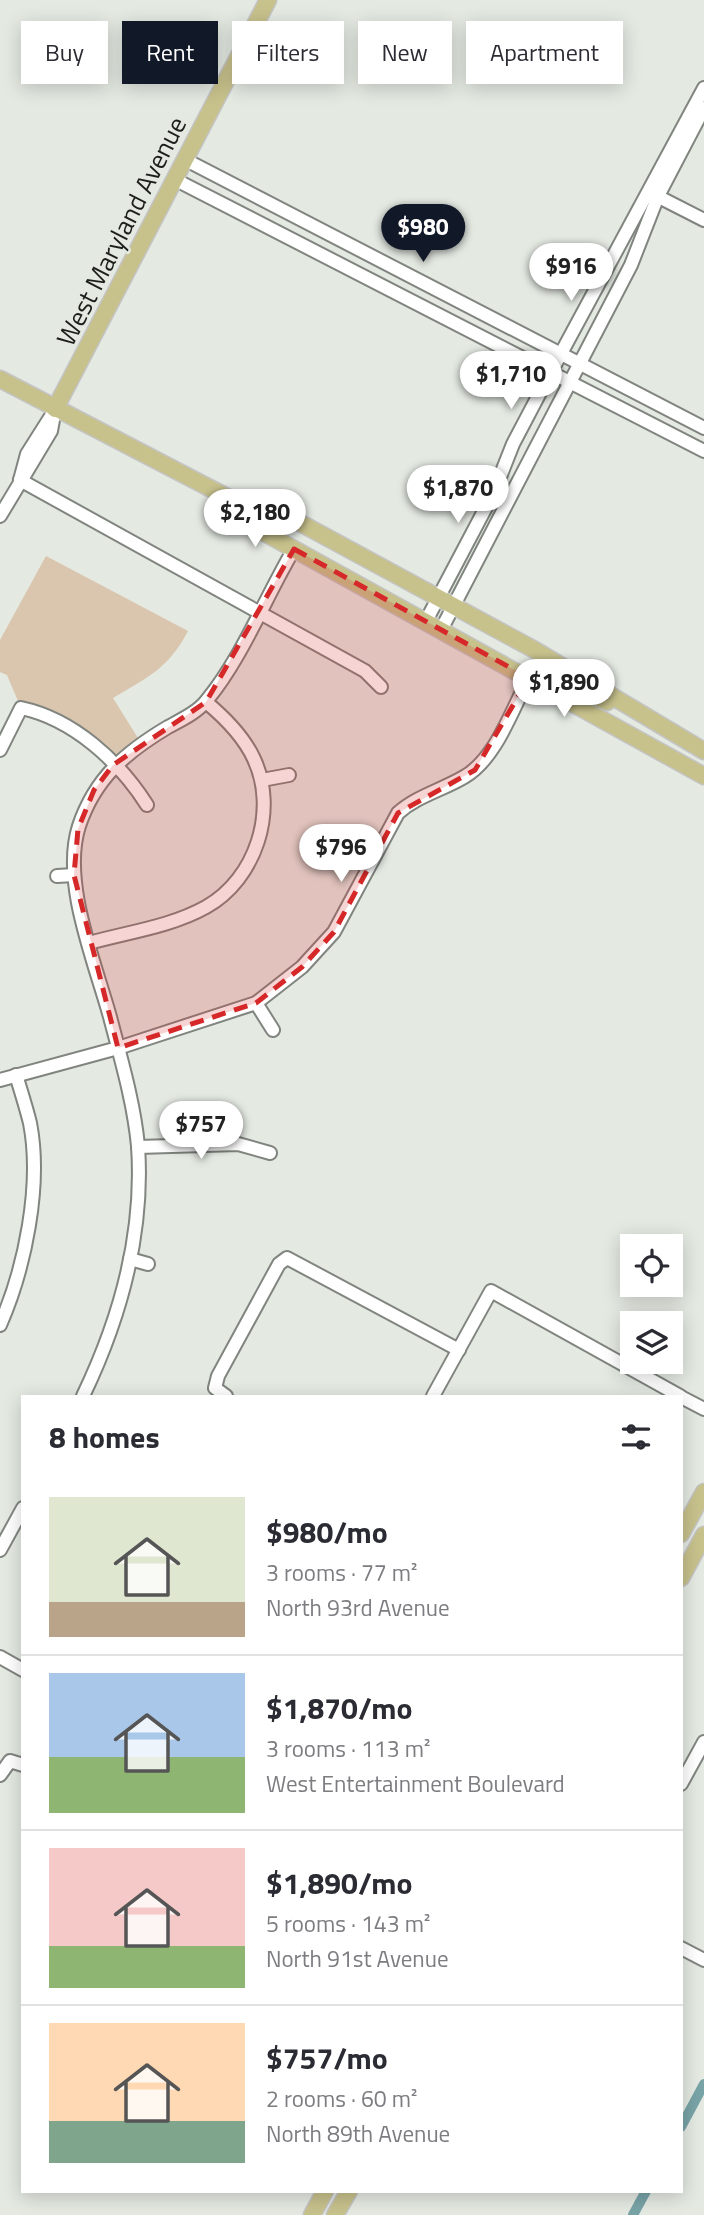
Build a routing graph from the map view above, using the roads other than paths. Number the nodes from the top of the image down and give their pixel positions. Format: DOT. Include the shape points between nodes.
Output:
graph roads {
  1 [pos="268,0"];
  2 [pos="704,88"];
  3 [pos="704,108"];
  4 [pos="186,160"];
  5 [pos="176,180"];
  6 [pos="654,194"];
  7 [pos="704,220"];
  8 [pos="562,355"];
  9 [pos="579,364"];
  10 [pos="551,373"];
  11 [pos="0,379"];
  12 [pos="569,383"];
  13 [pos="55,410"];
  14 [pos="704,428"];
  15 [pos="704,451"];
  16 [pos="20,480"];
  17 [pos="250,509"];
  18 [pos="0,516"];
  19 [pos="294,549"];
  20 [pos="438,598"];
  21 [pos="454,606"];
  22 [pos="259,611"];
  23 [pos="426,621"];
  24 [pos="441,630"];
  25 [pos="529,678"];
  26 [pos="381,687"];
  27 [pos="206,702"];
  28 [pos="633,708"];
  29 [pos="0,750"];
  30 [pos="704,751"];
  31 [pos="113,765"];
  32 [pos="289,775"];
  33 [pos="704,776"];
  34 [pos="262,780"];
  35 [pos="147,805"];
  36 [pos="74,875"];
  37 [pos="57,876"];
  38 [pos="89,943"];
  39 [pos="256,1003"];
  40 [pos="273,1030"];
  41 [pos="118,1048"];
  42 [pos="16,1075"];
  43 [pos="0,1080"];
  44 [pos="138,1147"];
  45 [pos="270,1153"];
  46 [pos="130,1259"];
  47 [pos="148,1264"];
  48 [pos="0,1325"];
  49 [pos="458,1350"];
  50 [pos="220,1392"];
  51 [pos="83,1395"];
  52 [pos="434,1395"];
  53 [pos="676,1395"];
  54 [pos="683,1398"];
  55 [pos="704,1409"];
  56 [pos="704,1492"];
  57 [pos="21,1511"];
  58 [pos="683,1530"];
  59 [pos="4,1535"];
  60 [pos="704,1535"];
  61 [pos="0,1550"];
  62 [pos="683,1574"];
  63 [pos="0,1657"];
  64 [pos="21,1669"];
  65 [pos="704,1742"];
  66 [pos="17,1763"];
  67 [pos="0,1775"];
  68 [pos="683,1780"];
  69 [pos="683,1949"];
  70 [pos="704,1960"];
  71 [pos="324,2193"];
  72 [pos="348,2193"];
  73 [pos="312,2215"];
  74 [pos="335,2215"];
  1 -- 4 [label="main road, West Maryland Avenue"];
  2 -- 6 [label="street"];
  3 -- 6 [label="street"];
  4 -- 5 [label="main road, West Maryland Avenue"];
  4 -- 8 [label="street"];
  5 -- 10 [label="street"];
  5 -- 13 [label="main road, West Maryland Avenue"];
  6 -- 7 [label="street"];
  6 -- 8 [label="street" via="642,199"];
  6 -- 9 [label="street" via="631,265"];
  8 -- 9 [label="street"];
  8 -- 10 [label="street"];
  9 -- 12 [label="street"];
  9 -- 14 [label="street"];
  10 -- 12 [label="street"];
  10 -- 20 [label="street"];
  11 -- 13 [label="main road"];
  12 -- 15 [label="street"];
  12 -- 21 [label="street"];
  13 -- 16 [label="street, West Maryland Avenue" via="27,454"];
  13 -- 17 [label="main road"];
  16 -- 18 [label="street, West Maryland Avenue"];
  16 -- 22 [label="street"];
  17 -- 19 [label="main road" via="254,527"];
  17 -- 20 [label="main road" via="267,505"];
  19 -- 22 [label="street"];
  19 -- 23 [label="main road"];
  20 -- 21 [label="main road"];
  20 -- 23 [label="street"];
  21 -- 24 [label="street"];
  21 -- 28 [label="main road"];
  22 -- 26 [label="street" via="365,671"];
  22 -- 27 [label="street"];
  23 -- 24 [label="main road"];
  24 -- 25 [label="main road"];
  25 -- 28 [label="main road" via="547,673 591,696"];
  25 -- 33 [label="main road"];
  25 -- 39 [label="street" via="484,759 464,778 398,813 334,932 302,967"];
  27 -- 31 [label="street"];
  27 -- 34 [label="street" via="239,736"];
  28 -- 30 [label="main road"];
  29 -- 31 [label="street" via="21,708 42,712 76,731"];
  31 -- 35 [label="street"];
  31 -- 36 [label="street" via="94,790 78,829"];
  32 -- 34 [label="street"];
  34 -- 38 [label="street" via="264,808 257,845 237,882 209,906 187,916"];
  36 -- 37 [label="street"];
  36 -- 38 [label="street"];
  38 -- 41 [label="street"];
  39 -- 40 [label="street"];
  39 -- 41 [label="street"];
  41 -- 42 [label="street"];
  41 -- 44 [label="street"];
  42 -- 43 [label="street"];
  42 -- 48 [label="street" via="30,1125 32,1196 18,1280"];
  44 -- 45 [label="street" via="238,1144"];
  44 -- 46 [label="street"];
  46 -- 47 [label="street"];
  46 -- 51 [label="street" via="117,1314"];
  49 -- 50 [label="street" via="287,1258 279,1264 218,1376"];
  49 -- 52 [label="street"];
  49 -- 53 [label="street" via="491,1292"];
  54 -- 55 [label="street"];
  56 -- 58 [label="main road"];
  57 -- 59 [label="street"];
  59 -- 61 [label="street"];
  60 -- 62 [label="main road"];
  63 -- 64 [label="street"];
  65 -- 68 [label="street"];
  66 -- 67 [label="street"];
  69 -- 70 [label="street"];
  71 -- 73 [label="main road"];
  72 -- 74 [label="main road"];
}
